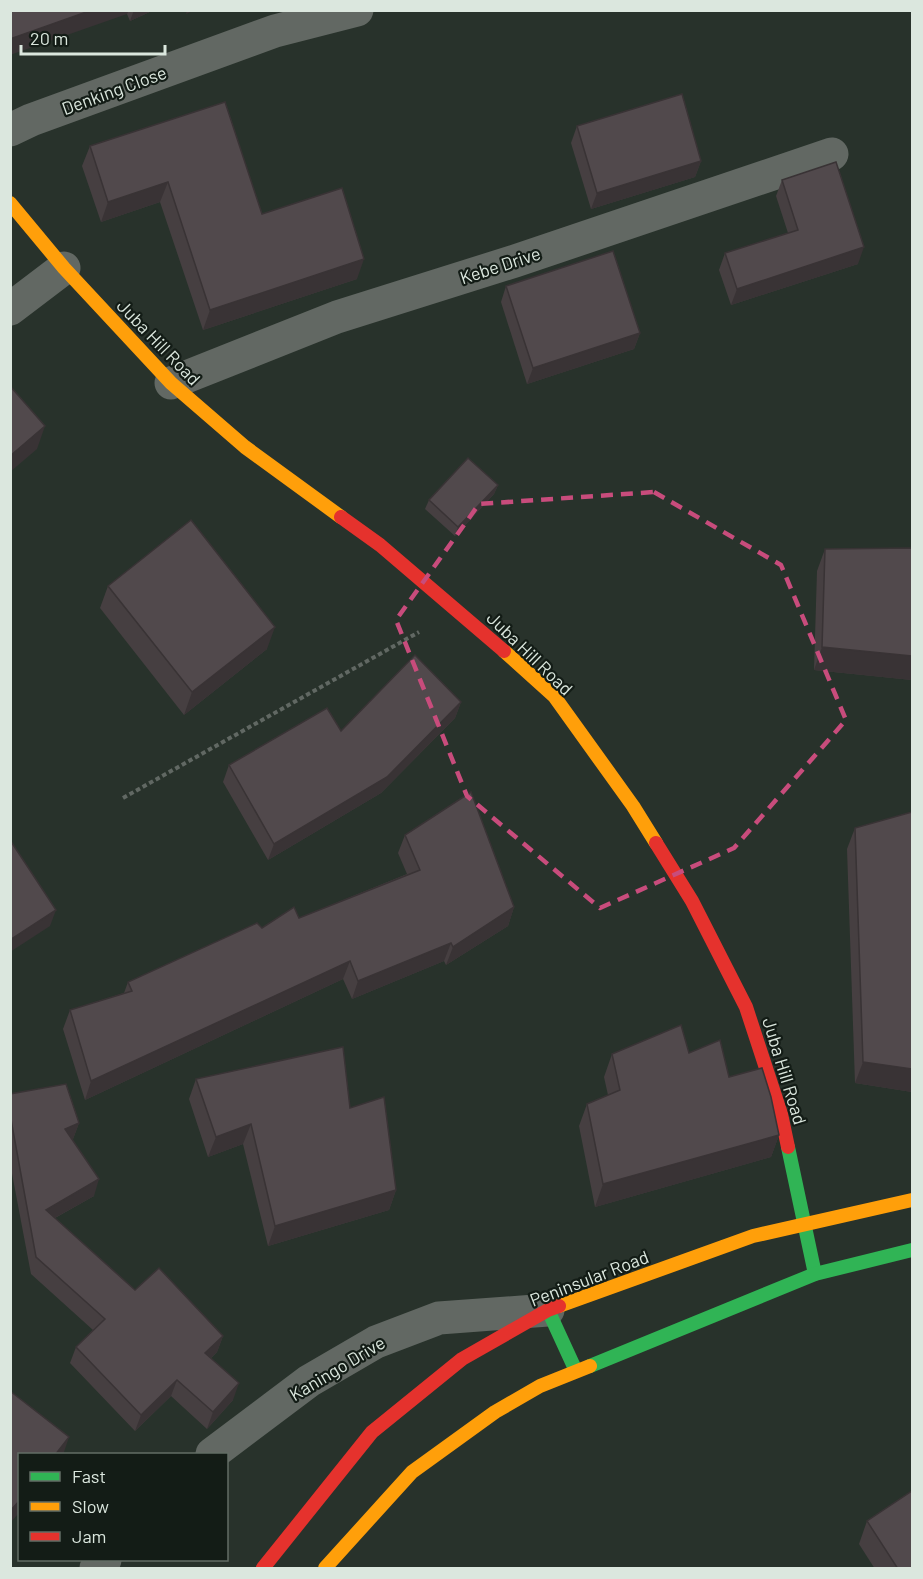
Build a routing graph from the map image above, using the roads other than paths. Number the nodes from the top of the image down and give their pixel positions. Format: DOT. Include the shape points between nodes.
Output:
graph roads {
  1 [pos="357,10"];
  2 [pos="10,130"];
  3 [pos="832,154"];
  4 [pos="10,203"];
  5 [pos="64,268"];
  6 [pos="10,309"];
  7 [pos="171,383"];
  8 [pos="912,1200"];
  9 [pos="804,1226"];
  10 [pos="912,1250"];
  11 [pos="815,1274"];
  12 [pos="548,1310"];
  13 [pos="576,1371"];
  14 [pos="215,1453"];
  15 [pos="263,1569"];
  16 [pos="326,1569"];
  1 -- 2 [label="street, Denking Close" via="275,32"];
  3 -- 7 [label="street, Kebe Drive" via="337,317"];
  4 -- 5 [label="main road, Juba Hill Road"];
  5 -- 6 [label="street"];
  5 -- 7 [label="main road, Juba Hill Road"];
  7 -- 9 [label="main road, Juba Hill Road" via="244,447 380,545 554,696 633,806 692,901 746,1006 781,1114"];
  8 -- 9 [label="main road, Peninsular Road"];
  9 -- 11 [label="main road, Juba Hill Road"];
  9 -- 12 [label="main road, Peninsular Road" via="753,1236"];
  10 -- 11 [label="main road"];
  11 -- 13 [label="main road"];
  12 -- 13 [label="main road"];
  12 -- 14 [label="street, Kaningo Drive" via="439,1318 376,1342 309,1381"];
  12 -- 15 [label="main road, Peninsular Road" via="462,1359 372,1432"];
  13 -- 16 [label="main road" via="495,1412 412,1472"];
}
